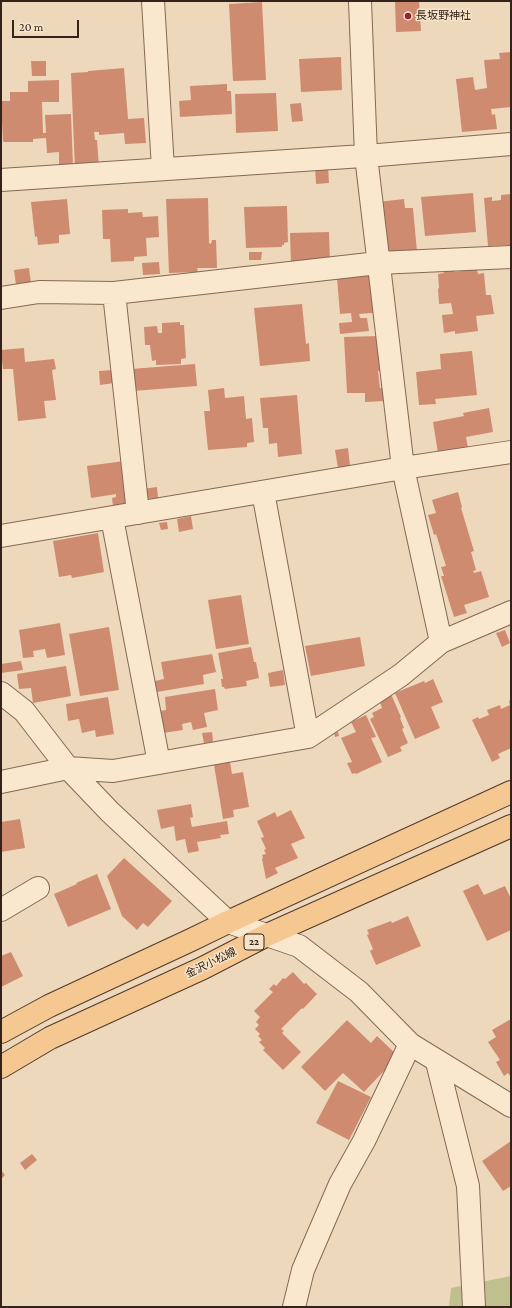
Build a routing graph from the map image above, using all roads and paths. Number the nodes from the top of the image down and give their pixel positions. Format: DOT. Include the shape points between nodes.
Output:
graph roads {
  1 [pos="153,1"];
  2 [pos="360,1"];
  3 [pos="511,144"];
  4 [pos="366,156"];
  5 [pos="163,169"];
  6 [pos="1,180"];
  7 [pos="511,257"];
  8 [pos="378,263"];
  9 [pos="114,293"];
  10 [pos="1,298"];
  11 [pos="511,452"];
  12 [pos="403,468"];
  13 [pos="263,492"];
  14 [pos="138,513"];
  15 [pos="112,518"];
  16 [pos="1,536"];
  17 [pos="511,612"];
  18 [pos="441,642"];
  19 [pos="1,692"];
  20 [pos="308,737"];
  21 [pos="158,763"];
  22 [pos="68,768"];
  23 [pos="1,782"];
  24 [pos="511,792"];
  25 [pos="511,826"];
  26 [pos="38,888"];
  27 [pos="1,910"];
  28 [pos="228,922"];
  29 [pos="267,935"];
  30 [pos="1,1032"];
  31 [pos="410,1044"];
  32 [pos="438,1062"];
  33 [pos="1,1067"];
  34 [pos="511,1106"];
  35 [pos="294,1307"];
  36 [pos="474,1307"];
  1 -- 5 [label="street"];
  2 -- 4 [label="street"];
  3 -- 4 [label="street"];
  4 -- 5 [label="street"];
  4 -- 8 [label="street"];
  5 -- 6 [label="street"];
  7 -- 8 [label="street"];
  8 -- 9 [label="street"];
  8 -- 12 [label="street"];
  9 -- 10 [label="street" via="40,292"];
  9 -- 14 [label="street"];
  11 -- 12 [label="street"];
  12 -- 13 [label="street"];
  12 -- 18 [label="street"];
  13 -- 14 [label="street"];
  13 -- 20 [label="street"];
  14 -- 15 [label="street"];
  15 -- 16 [label="street"];
  15 -- 21 [label="street"];
  17 -- 18 [label="street"];
  18 -- 20 [label="street" via="401,674"];
  19 -- 22 [label="street" via="24,711"];
  20 -- 21 [label="street"];
  21 -- 22 [label="street" via="113,770"];
  22 -- 23 [label="street"];
  22 -- 28 [label="street" via="110,812"];
  24 -- 28 [label="main road"];
  25 -- 29 [label="main road, 金沢小松線 / 22"];
  26 -- 27 [label="street"];
  28 -- 29 [label="street"];
  28 -- 30 [label="main road" via="49,1006"];
  29 -- 31 [label="street" via="309,952 359,992"];
  29 -- 33 [label="main road, 金沢小松線 / 22" via="203,968 50,1038"];
  31 -- 32 [label="street"];
  31 -- 35 [label="street" via="364,1141 340,1184 303,1270"];
  32 -- 34 [label="street"];
  32 -- 36 [label="street" via="468,1186"];
}
